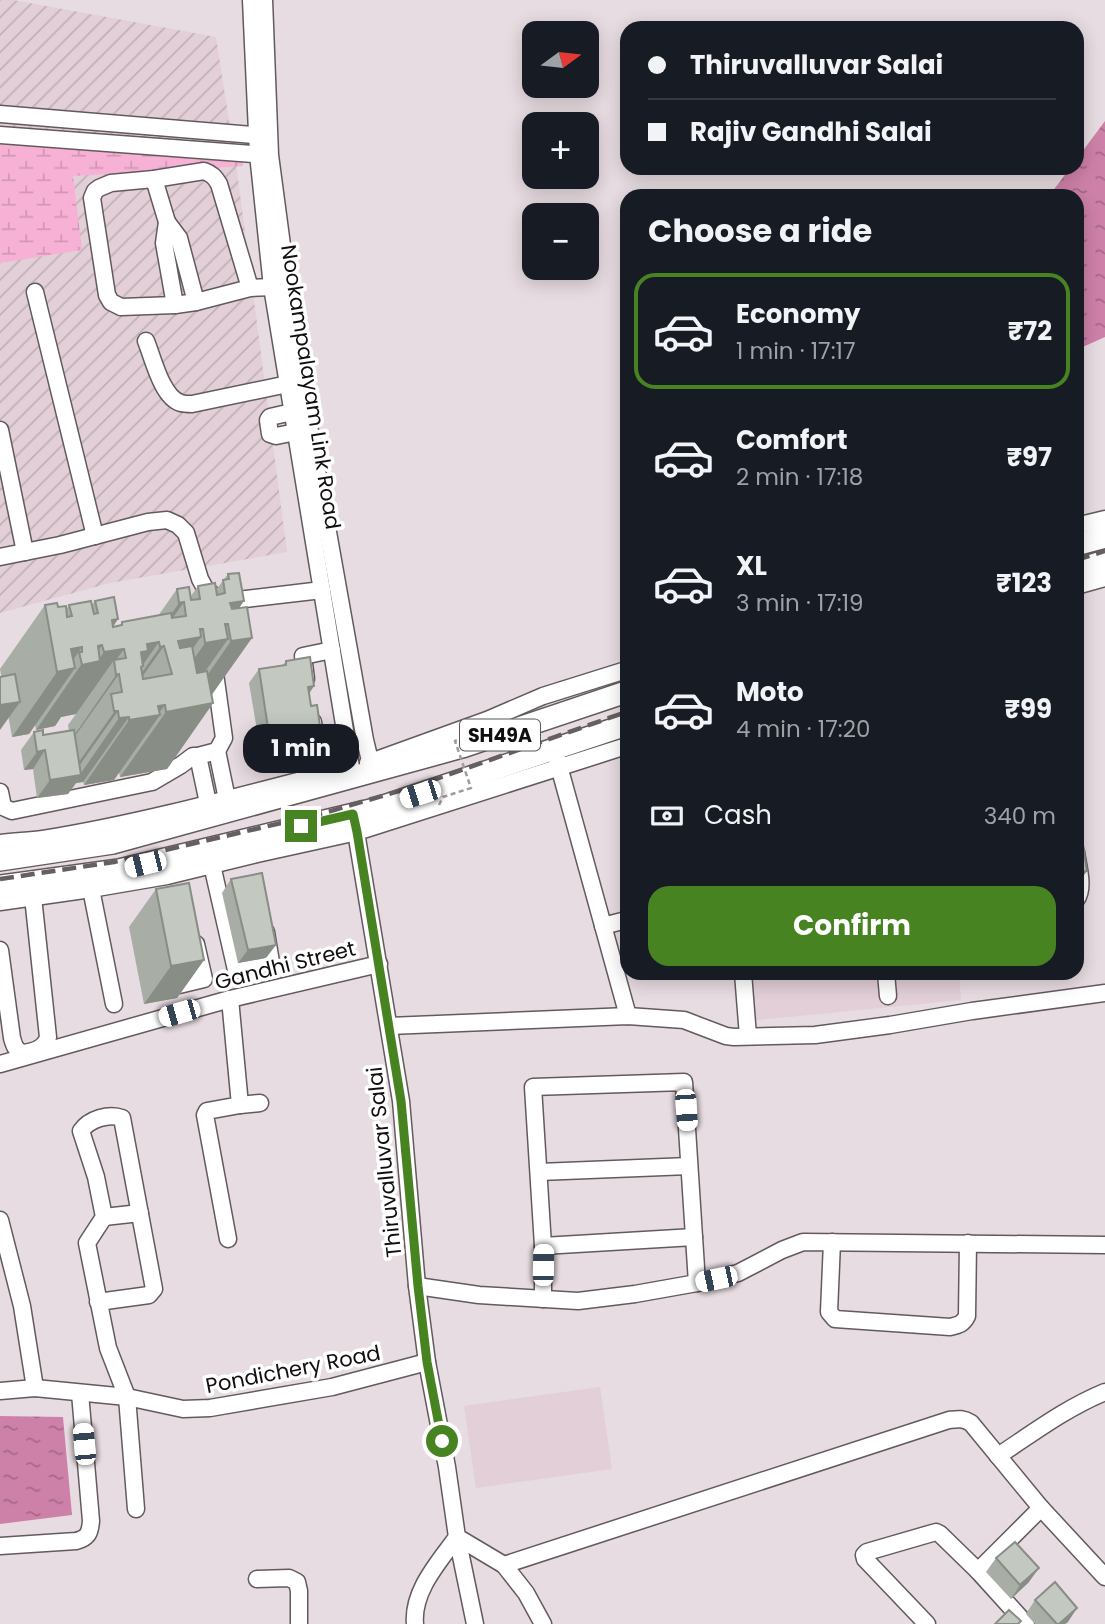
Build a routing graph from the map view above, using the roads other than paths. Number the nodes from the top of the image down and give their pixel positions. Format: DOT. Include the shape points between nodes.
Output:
graph roads {
  1 [pos="251,0"];
  2 [pos="264,0"];
  3 [pos="0,114"];
  4 [pos="0,135"];
  5 [pos="262,136"];
  6 [pos="264,155"];
  7 [pos="154,179"];
  8 [pos="167,222"];
  9 [pos="272,287"];
  10 [pos="250,288"];
  11 [pos="35,292"];
  12 [pos="196,302"];
  13 [pos="175,305"];
  14 [pos="146,341"];
  15 [pos="288,384"];
  16 [pos="292,412"];
  17 [pos="0,430"];
  18 [pos="296,432"];
  19 [pos="1105,519"];
  20 [pos="1084,524"];
  21 [pos="95,536"];
  22 [pos="1105,537"];
  23 [pos="1084,543"];
  24 [pos="25,552"];
  25 [pos="0,557"];
  26 [pos="1105,561"];
  27 [pos="1084,568"];
  28 [pos="1105,578"];
  29 [pos="1084,584"];
  30 [pos="322,590"];
  31 [pos="332,650"];
  32 [pos="212,652"];
  33 [pos="620,672"];
  34 [pos="620,694"];
  35 [pos="620,728"];
  36 [pos="620,747"];
  37 [pos="217,751"];
  38 [pos="198,756"];
  39 [pos="556,758"];
  40 [pos="362,770"];
  41 [pos="321,775"];
  42 [pos="0,792"];
  43 [pos="227,799"];
  44 [pos="208,803"];
  45 [pos="355,823"];
  46 [pos="0,843"];
  47 [pos="0,859"];
  48 [pos="212,865"];
  49 [pos="0,886"];
  50 [pos="91,889"];
  51 [pos="33,897"];
  52 [pos="0,902"];
  53 [pos="261,914"];
  54 [pos="620,922"];
  55 [pos="192,924"];
  56 [pos="603,926"];
  57 [pos="0,950"];
  58 [pos="174,958"];
  59 [pos="379,964"];
  60 [pos="744,980"];
  61 [pos="887,980"];
  62 [pos="1105,993"];
  63 [pos="888,996"];
  64 [pos="230,999"];
  65 [pos="114,1004"];
  66 [pos="628,1016"];
  67 [pos="389,1026"];
  68 [pos="748,1037"];
  69 [pos="0,1064"];
  70 [pos="260,1103"];
  71 [pos="240,1105"];
  72 [pos="690,1166"];
  73 [pos="539,1172"];
  74 [pos="140,1213"];
  75 [pos="104,1217"];
  76 [pos="0,1220"];
  77 [pos="694,1237"];
  78 [pos="228,1239"];
  79 [pos="832,1242"];
  80 [pos="968,1244"];
  81 [pos="1105,1245"];
  82 [pos="544,1247"];
  83 [pos="697,1283"];
  84 [pos="418,1286"];
  85 [pos="543,1299"];
  86 [pos="98,1302"];
  87 [pos="427,1362"];
  88 [pos="36,1388"];
  89 [pos="0,1391"];
  90 [pos="1105,1392"];
  91 [pos="80,1393"];
  92 [pos="127,1397"];
  93 [pos="998,1456"];
  94 [pos="1041,1508"];
  95 [pos="136,1509"];
  96 [pos="457,1537"];
  97 [pos="0,1546"];
  98 [pos="504,1565"];
  99 [pos="978,1571"];
  100 [pos="1105,1577"];
  101 [pos="257,1579"];
  102 [pos="299,1624"];
  103 [pos="415,1624"];
  104 [pos="475,1624"];
  105 [pos="543,1624"];
  106 [pos="927,1624"];
  107 [pos="1026,1624"];
  1 -- 5 [label="street, Nookampalayam Link Road"];
  2 -- 5 [label="street, Nookampalayam Link Road"];
  3 -- 5 [label="street"];
  4 -- 6 [label="street"];
  5 -- 6 [label="street, Nookampalayam Link Road"];
  6 -- 9 [label="street, Nookampalayam Link Road"];
  6 -- 40 [label="street, Nookampalayam Link Road"];
  7 -- 8 [label="street"];
  7 -- 10 [label="street" via="204,171 215,177"];
  7 -- 13 [label="street" via="111,183 95,191 92,198 107,295 121,307"];
  8 -- 12 [label="street" via="179,238"];
  8 -- 13 [label="street" via="164,243"];
  9 -- 10 [label="street"];
  9 -- 15 [label="street, Nookampalayam Link Road"];
  10 -- 12 [label="street"];
  11 -- 21 [label="street"];
  12 -- 13 [label="street"];
  14 -- 15 [label="street" via="163,385 179,403"];
  15 -- 16 [label="street, Nookampalayam Link Road"];
  16 -- 18 [label="street, Nookampalayam Link Road"];
  16 -- 18 [label="street" via="268,419 270,434"];
  17 -- 24 [label="street"];
  18 -- 30 [label="street, Nookampalayam Link Road"];
  19 -- 20 [label="street"];
  21 -- 24 [label="street"];
  21 -- 30 [label="street" via="167,520 186,533 200,579 216,597 229,601"];
  22 -- 23 [label="main road"];
  24 -- 25 [label="street"];
  26 -- 27 [label="main road"];
  28 -- 29 [label="street"];
  30 -- 31 [label="street, Nookampalayam Link Road"];
  31 -- 40 [label="street, Nookampalayam Link Road"];
  31 -- 41 [label="street" via="303,656"];
  32 -- 37 [label="street" via="225,738"];
  33 -- 40 [label="street" via="543,696"];
  34 -- 40 [label="main road, SH49A" via="462,747"];
  35 -- 39 [label="main road, SH49A"];
  36 -- 39 [label="street"];
  37 -- 38 [label="street"];
  37 -- 43 [label="street"];
  38 -- 42 [label="street" via="152,782 12,811 3,807"];
  38 -- 44 [label="street"];
  39 -- 45 [label="street" via="439,805"];
  39 -- 45 [label="main road, SH49A" via="375,809"];
  39 -- 56 [label="street"];
  40 -- 41 [label="street"];
  40 -- 47 [label="main road, SH49A" via="113,843"];
  41 -- 43 [label="street"];
  43 -- 44 [label="street"];
  44 -- 46 [label="street" via="138,821"];
  45 -- 48 [label="street" via="250,864"];
  45 -- 49 [label="main road, SH49A" via="119,870"];
  45 -- 59 [label="street, Thiruvalluvar Salai"];
  48 -- 50 [label="street" via="159,884"];
  48 -- 53 [label="street" via="223,886 236,970 271,962"];
  50 -- 51 [label="street"];
  50 -- 65 [label="street"];
  51 -- 52 [label="street"];
  51 -- 57 [label="street" via="48,1037 43,1047 22,1053 15,1047"];
  54 -- 56 [label="street"];
  55 -- 58 [label="street" via="204,978 179,985"];
  56 -- 66 [label="street"];
  59 -- 64 [label="street, Gandhi Street"];
  59 -- 67 [label="street, Thiruvalluvar Salai"];
  60 -- 68 [label="street"];
  61 -- 63 [label="street"];
  62 -- 68 [label="street" via="815,1035"];
  64 -- 69 [label="street, Gandhi Street"];
  64 -- 71 [label="street"];
  66 -- 67 [label="street"];
  66 -- 68 [label="street" via="684,1020 726,1035"];
  67 -- 84 [label="street, Thiruvalluvar Salai" via="401,1101"];
  70 -- 71 [label="street"];
  71 -- 78 [label="street" via="205,1115"];
  72 -- 73 [label="street"];
  72 -- 73 [label="street" via="684,1082 533,1087"];
  72 -- 77 [label="street"];
  73 -- 82 [label="street"];
  74 -- 75 [label="street"];
  74 -- 75 [label="street" via="122,1118 115,1115 86,1124 81,1131"];
  74 -- 86 [label="street" via="154,1290 149,1295"];
  75 -- 86 [label="street" via="87,1243"];
  76 -- 88 [label="street"];
  77 -- 82 [label="street"];
  77 -- 83 [label="street"];
  79 -- 80 [label="street"];
  79 -- 80 [label="street" via="829,1312 835,1320 950,1327 960,1325 967,1316"];
  79 -- 83 [label="street" via="803,1242 738,1273"];
  80 -- 81 [label="street"];
  82 -- 85 [label="street"];
  83 -- 85 [label="street" via="578,1301"];
  84 -- 85 [label="street"];
  84 -- 87 [label="street, Thiruvalluvar Salai"];
  86 -- 92 [label="street" via="108,1348"];
  87 -- 92 [label="street, Pondichery Road" via="332,1387 210,1408 183,1409"];
  87 -- 96 [label="street, Thiruvalluvar Salai"];
  88 -- 89 [label="street, Pondichery Road"];
  88 -- 91 [label="street, Pondichery Road"];
  90 -- 93 [label="street"];
  91 -- 92 [label="street, Pondichery Road"];
  91 -- 97 [label="street" via="91,1521 88,1535 76,1541"];
  92 -- 95 [label="street"];
  93 -- 94 [label="street"];
  93 -- 98 [label="street" via="971,1423 949,1420"];
  94 -- 99 [label="street"];
  94 -- 100 [label="street"];
  96 -- 98 [label="street"];
  96 -- 103 [label="street" via="419,1596"];
  96 -- 104 [label="street, Thiruvalluvar Salai"];
  98 -- 105 [label="street"];
  99 -- 106 [label="street" via="936,1532 866,1552 865,1559"];
  99 -- 107 [label="street"];
  101 -- 102 [label="street" via="297,1582"];
}
